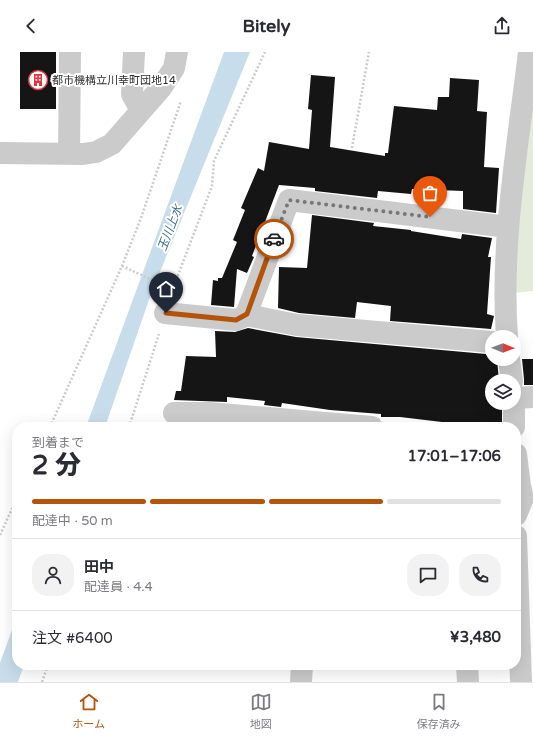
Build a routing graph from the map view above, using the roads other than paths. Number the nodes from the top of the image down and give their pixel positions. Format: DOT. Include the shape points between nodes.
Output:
graph roads {
  1 [pos="70,52"];
  2 [pos="134,52"];
  3 [pos="177,52"];
  4 [pos="529,52"];
  5 [pos="141,110"];
  6 [pos="0,153"];
  7 [pos="69,154"];
  8 [pos="508,227"];
  9 [pos="166,313"];
  10 [pos="247,314"];
  11 [pos="507,330"];
  12 [pos="485,341"];
  13 [pos="533,397"];
  14 [pos="521,398"];
  15 [pos="514,410"];
  16 [pos="174,413"];
  17 [pos="305,422"];
  18 [pos="514,422"];
  19 [pos="521,490"];
  20 [pos="524,504"];
  21 [pos="521,580"];
  22 [pos="526,624"];
  23 [pos="302,670"];
  24 [pos="467,670"];
  25 [pos="301,682"];
  26 [pos="468,682"];
  27 [pos="521,682"];
  1 -- 7 [label="street"];
  2 -- 5 [label="street" via="132,94"];
  3 -- 5 [label="street" via="174,68 161,88"];
  4 -- 8 [label="street"];
  5 -- 7 [label="street" via="112,144 96,152"];
  6 -- 7 [label="street"];
  8 -- 10 [label="street" via="289,200"];
  8 -- 11 [label="street"];
  9 -- 10 [label="street" via="236,320"];
  10 -- 12 [label="street" via="297,325"];
  13 -- 14 [label="street"];
  15 -- 18 [label="street"];
  16 -- 17 [label="street" via="209,413"];
  19 -- 20 [label="street"];
  21 -- 22 [label="street"];
  22 -- 27 [label="street"];
  23 -- 25 [label="street"];
  24 -- 26 [label="street"];
}
